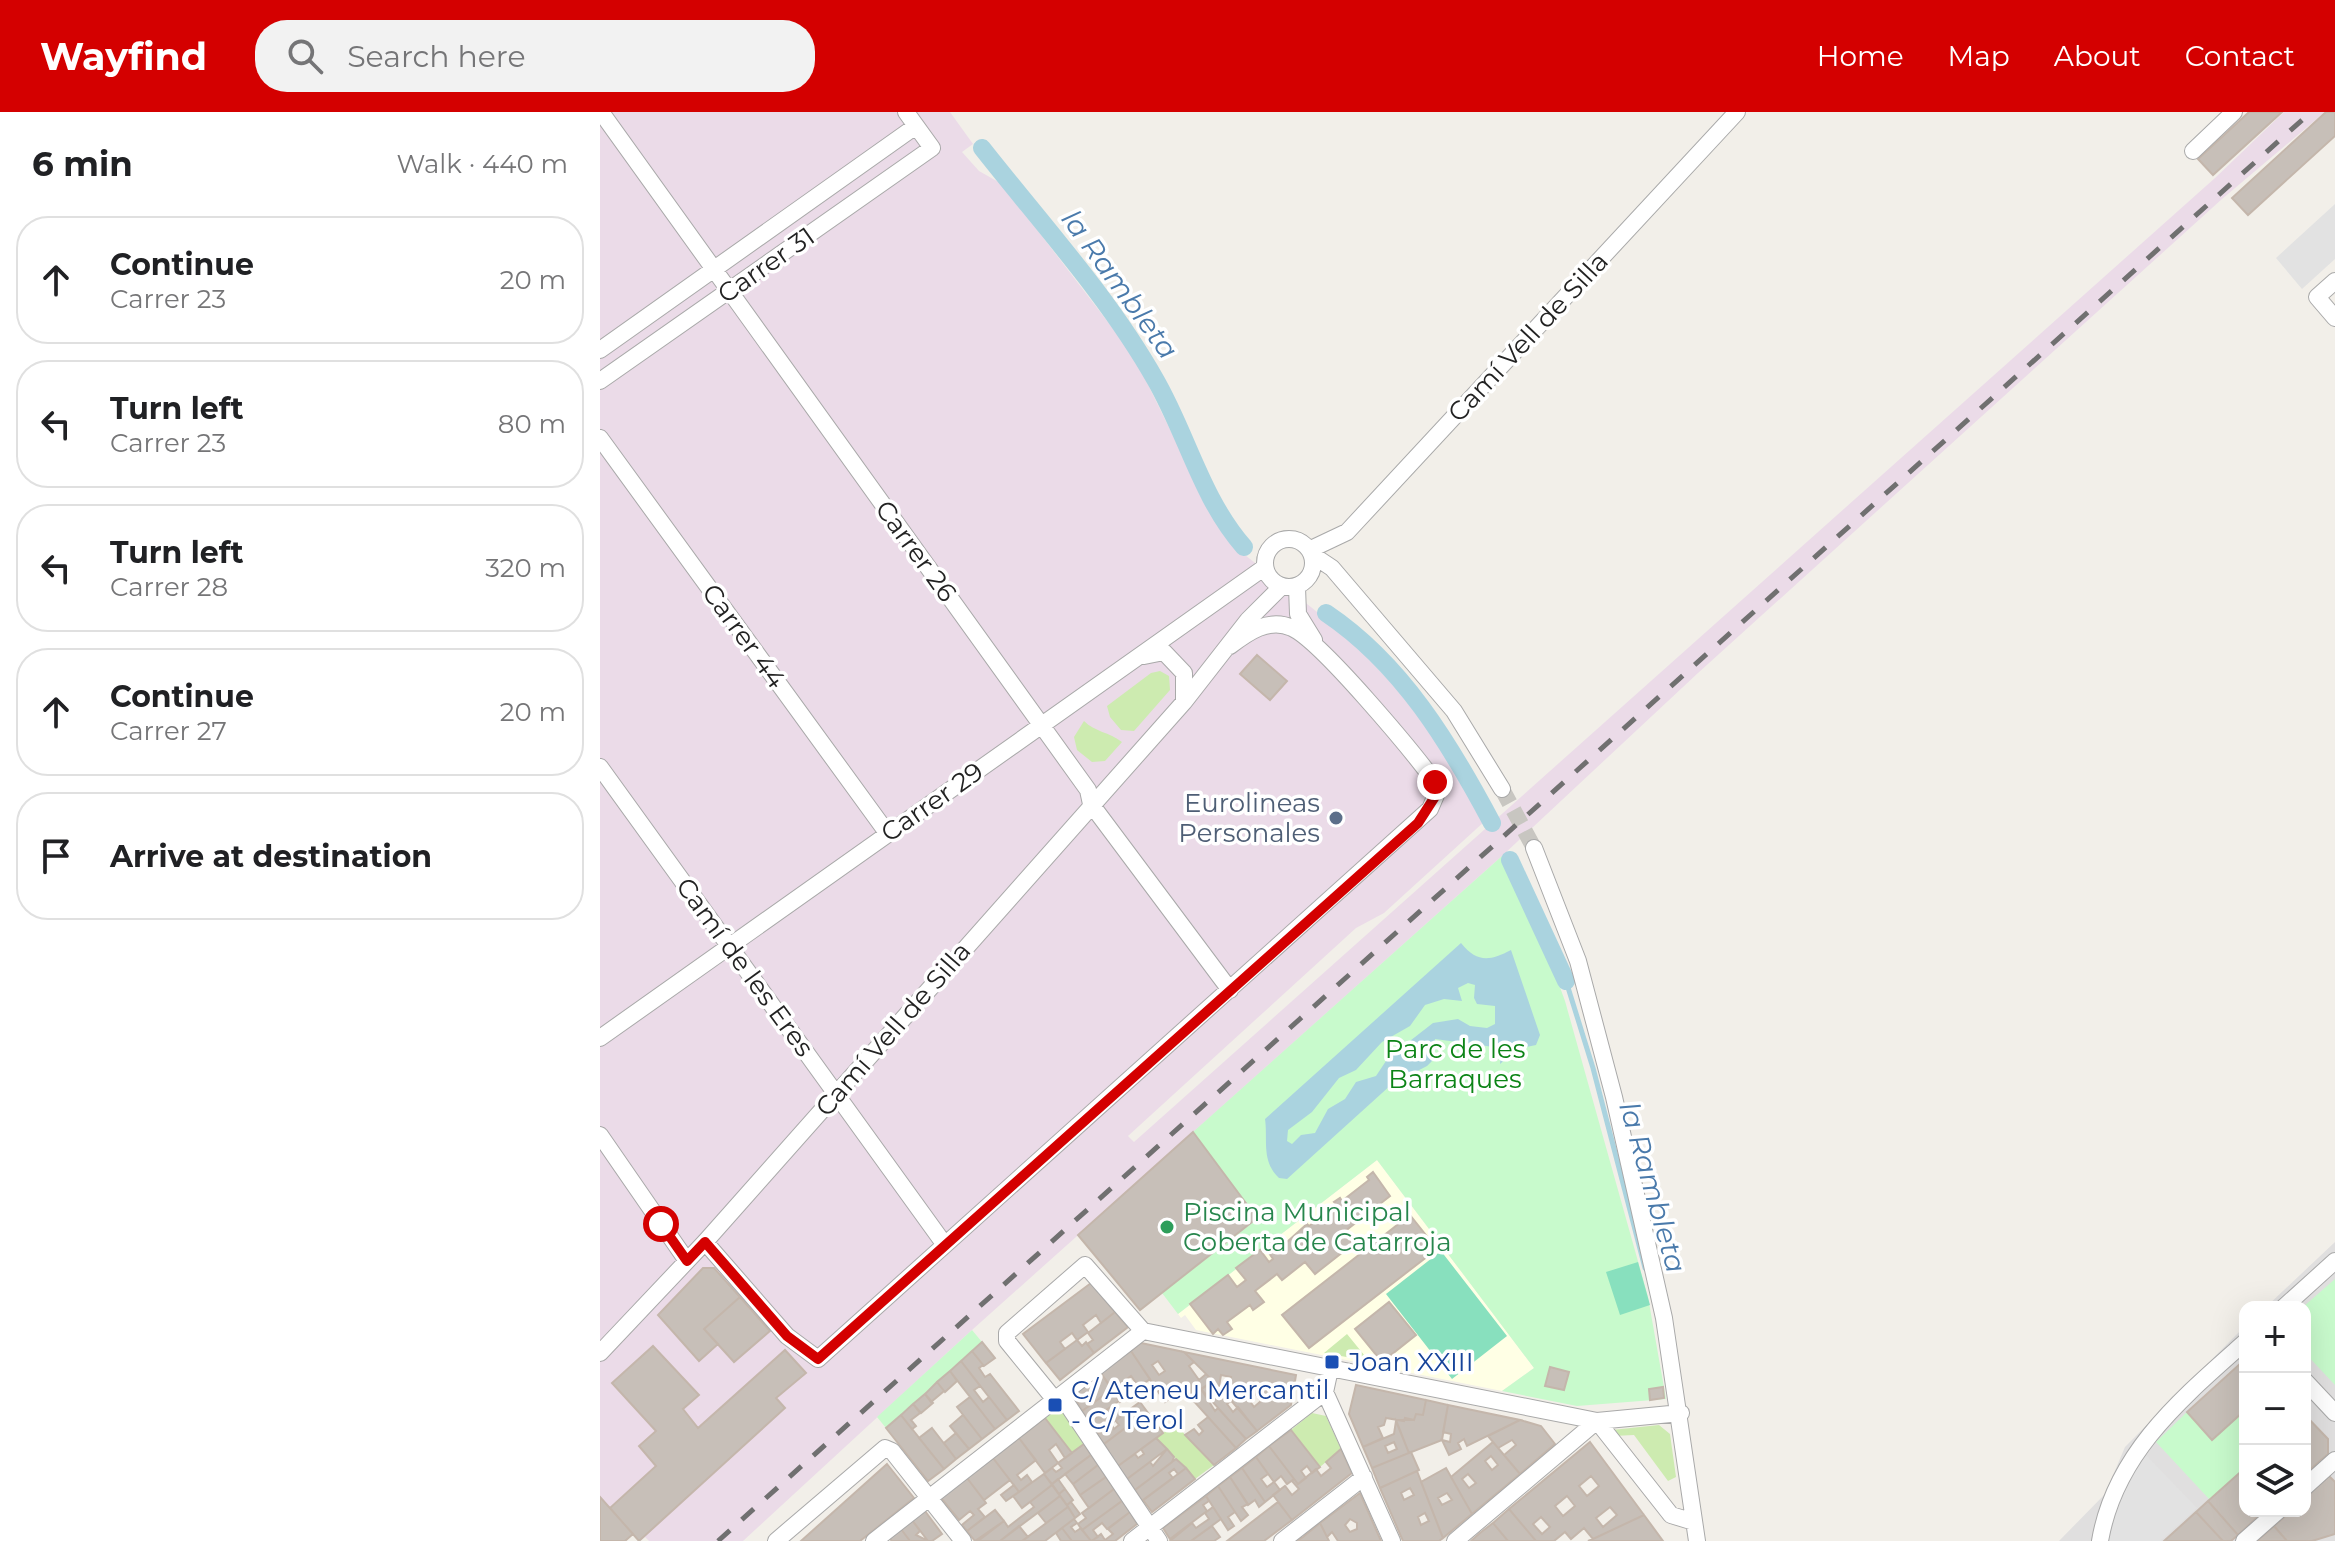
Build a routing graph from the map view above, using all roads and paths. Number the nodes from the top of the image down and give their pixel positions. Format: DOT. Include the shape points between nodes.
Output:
graph roads {
  1 [pos="601,112"];
  2 [pos="1737,112"];
  3 [pos="2234,112"];
  4 [pos="911,119"];
  5 [pos="2193,151"];
  6 [pos="714,270"];
  7 [pos="2335,281"];
  8 [pos="728,291"];
  9 [pos="2335,318"];
  10 [pos="600,350"];
  11 [pos="600,381"];
  12 [pos="600,438"];
  13 [pos="1310,552"];
  14 [pos="1265,567"];
  15 [pos="1294,586"];
  16 [pos="1352,590"];
  17 [pos="1230,646"];
  18 [pos="1319,649"];
  19 [pos="1138,656"];
  20 [pos="1184,702"];
  21 [pos="1041,725"];
  22 [pos="600,767"];
  23 [pos="1502,789"];
  24 [pos="1091,804"];
  25 [pos="888,834"];
  26 [pos="1534,848"];
  27 [pos="730,946"];
  28 [pos="1230,990"];
  29 [pos="600,1038"];
  30 [pos="836,1094"];
  31 [pos="600,1135"];
  32 [pos="705,1242"];
  33 [pos="945,1245"];
  34 [pos="687,1261"];
  35 [pos="2335,1261"];
  36 [pos="2291,1301"];
  37 [pos="1143,1331"];
  38 [pos="2239,1348"];
  39 [pos="600,1353"];
  40 [pos="1330,1369"];
  41 [pos="2311,1387"];
  42 [pos="1325,1392"];
  43 [pos="1058,1397"];
  44 [pos="1681,1413"];
  45 [pos="2335,1413"];
  46 [pos="1597,1421"];
  47 [pos="2335,1460"];
  48 [pos="1364,1477"];
  49 [pos="2311,1482"];
  50 [pos="929,1497"];
  51 [pos="2271,1517"];
  52 [pos="1694,1522"];
  53 [pos="1154,1534"];
  54 [pos="776,1541"];
  55 [pos="874,1541"];
  56 [pos="963,1541"];
  57 [pos="1132,1541"];
  58 [pos="1282,1541"];
  59 [pos="1392,1541"];
  60 [pos="1455,1541"];
  61 [pos="1697,1541"];
  62 [pos="2100,1541"];
  63 [pos="2244,1541"];
  1 -- 6 [label="street, Carrer 26"];
  2 -- 13 [label="street, Camí Vell de Silla" via="1347,532"];
  3 -- 5 [label="street"];
  4 -- 6 [label="street, Carrer 31"];
  4 -- 8 [label="street, Carrer 31" via="932,148"];
  6 -- 8 [label="street, Carrer 26"];
  6 -- 10 [label="street, Carrer 31"];
  7 -- 9 [label="street" via="2317,297"];
  8 -- 11 [label="street, Carrer 31"];
  8 -- 21 [label="street, Carrer 26"];
  12 -- 25 [label="street, Carrer 44"];
  13 -- 14 [label="street" via="1292,539 1278,541 1267,552"];
  13 -- 15 [label="street" via="1313,570"];
  13 -- 16 [label="street"];
  14 -- 15 [label="street" via="1270,579"];
  14 -- 19 [label="street, Carrer 29"];
  15 -- 16 [label="street" via="1331,581"];
  15 -- 17 [label="street, Camí Vell de Silla" via="1248,620"];
  15 -- 18 [label="street" via="1298,614"];
  16 -- 23 [label="street" via="1454,711"];
  17 -- 18 [label="street" via="1252,630 1280,625"];
  17 -- 20 [label="street, Camí Vell de Silla"];
  18 -- 28 [label="street" via="1435,782 1436,795 1418,823"];
  19 -- 20 [label="street" via="1164,652 1184,673"];
  19 -- 21 [label="street, Carrer 29"];
  20 -- 24 [label="street, Camí Vell de Silla"];
  21 -- 24 [label="street, Carrer 26" via="1088,790"];
  21 -- 25 [label="street, Carrer 29"];
  22 -- 27 [label="street, Camí de les Eres"];
  24 -- 28 [label="street, Carrer 26"];
  24 -- 30 [label="street, Camí Vell de Silla"];
  25 -- 27 [label="street, Carrer 29"];
  26 -- 44 [label="street" via="1578,961 1614,1097"];
  27 -- 29 [label="street, Carrer 29"];
  27 -- 30 [label="street, Camí de les Eres"];
  28 -- 33 [label="street"];
  30 -- 32 [label="street, Camí Vell de Silla"];
  30 -- 33 [label="street, Camí de les Eres"];
  31 -- 34 [label="street"];
  32 -- 33 [label="street" via="787,1336 818,1359"];
  32 -- 34 [label="street, Camí Vell de Silla"];
  34 -- 39 [label="street, Camí Vell de Silla"];
  35 -- 36 [label="street"];
  37 -- 40 [label="street"];
  37 -- 43 [label="street"];
  37 -- 43 [label="street" via="1085,1265 1007,1333 1007,1341"];
  38 -- 62 [label="street" via="2139,1445 2124,1470"];
  40 -- 42 [label="street"];
  40 -- 46 [label="street"];
  41 -- 45 [label="street"];
  42 -- 48 [label="street"];
  42 -- 53 [label="street"];
  43 -- 50 [label="street"];
  43 -- 53 [label="street"];
  44 -- 46 [label="street"];
  44 -- 52 [label="street"];
  46 -- 52 [label="street" via="1671,1515"];
  46 -- 60 [label="street"];
  47 -- 49 [label="street"];
  48 -- 58 [label="street"];
  48 -- 59 [label="street"];
  50 -- 54 [label="street" via="892,1451 880,1449"];
  50 -- 55 [label="street"];
  50 -- 56 [label="street"];
  51 -- 63 [label="street"];
  52 -- 61 [label="street"];
  53 -- 57 [label="street"];
}
